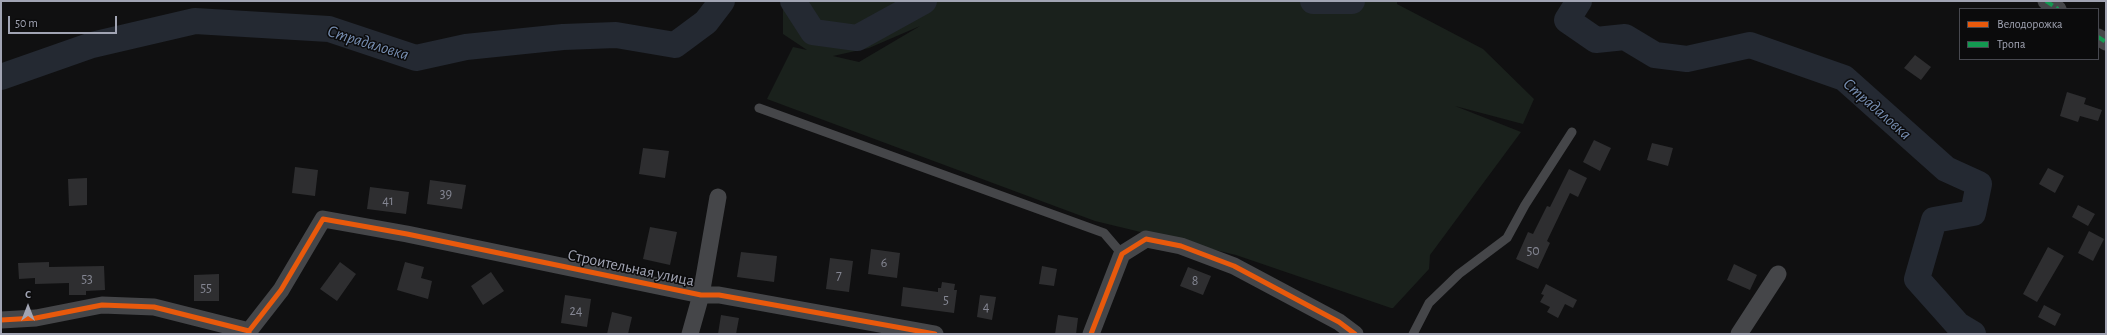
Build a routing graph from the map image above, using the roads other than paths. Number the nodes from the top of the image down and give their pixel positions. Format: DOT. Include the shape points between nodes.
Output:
graph roads {
  1 [pos="2046,1"];
  2 [pos="2056,8"];
  3 [pos="759,108"];
  4 [pos="1572,132"];
  5 [pos="718,197"];
  6 [pos="1122,254"];
  7 [pos="1778,274"];
  8 [pos="702,295"];
  9 [pos="1,320"];
  10 [pos="249,333"];
  11 [pos="690,334"];
  12 [pos="935,334"];
  13 [pos="1091,334"];
  14 [pos="1356,334"];
  15 [pos="1413,334"];
  16 [pos="1739,334"];
  1 -- 2 [label="street"];
  3 -- 6 [label="lane" via="1104,233"];
  4 -- 15 [label="lane" via="1507,238 1459,274 1429,303"];
  5 -- 8 [label="street"];
  6 -- 13 [label="street"];
  6 -- 14 [label="street" via="1146,239 1181,246 1234,266 1339,322"];
  7 -- 16 [label="street"];
  8 -- 10 [label="street, Строительная улица" via="323,219 281,290"];
  8 -- 11 [label="street"];
  8 -- 12 [label="street, Строительная улица" via="719,295"];
  9 -- 10 [label="street" via="36,318 102,305 154,307"];
}
